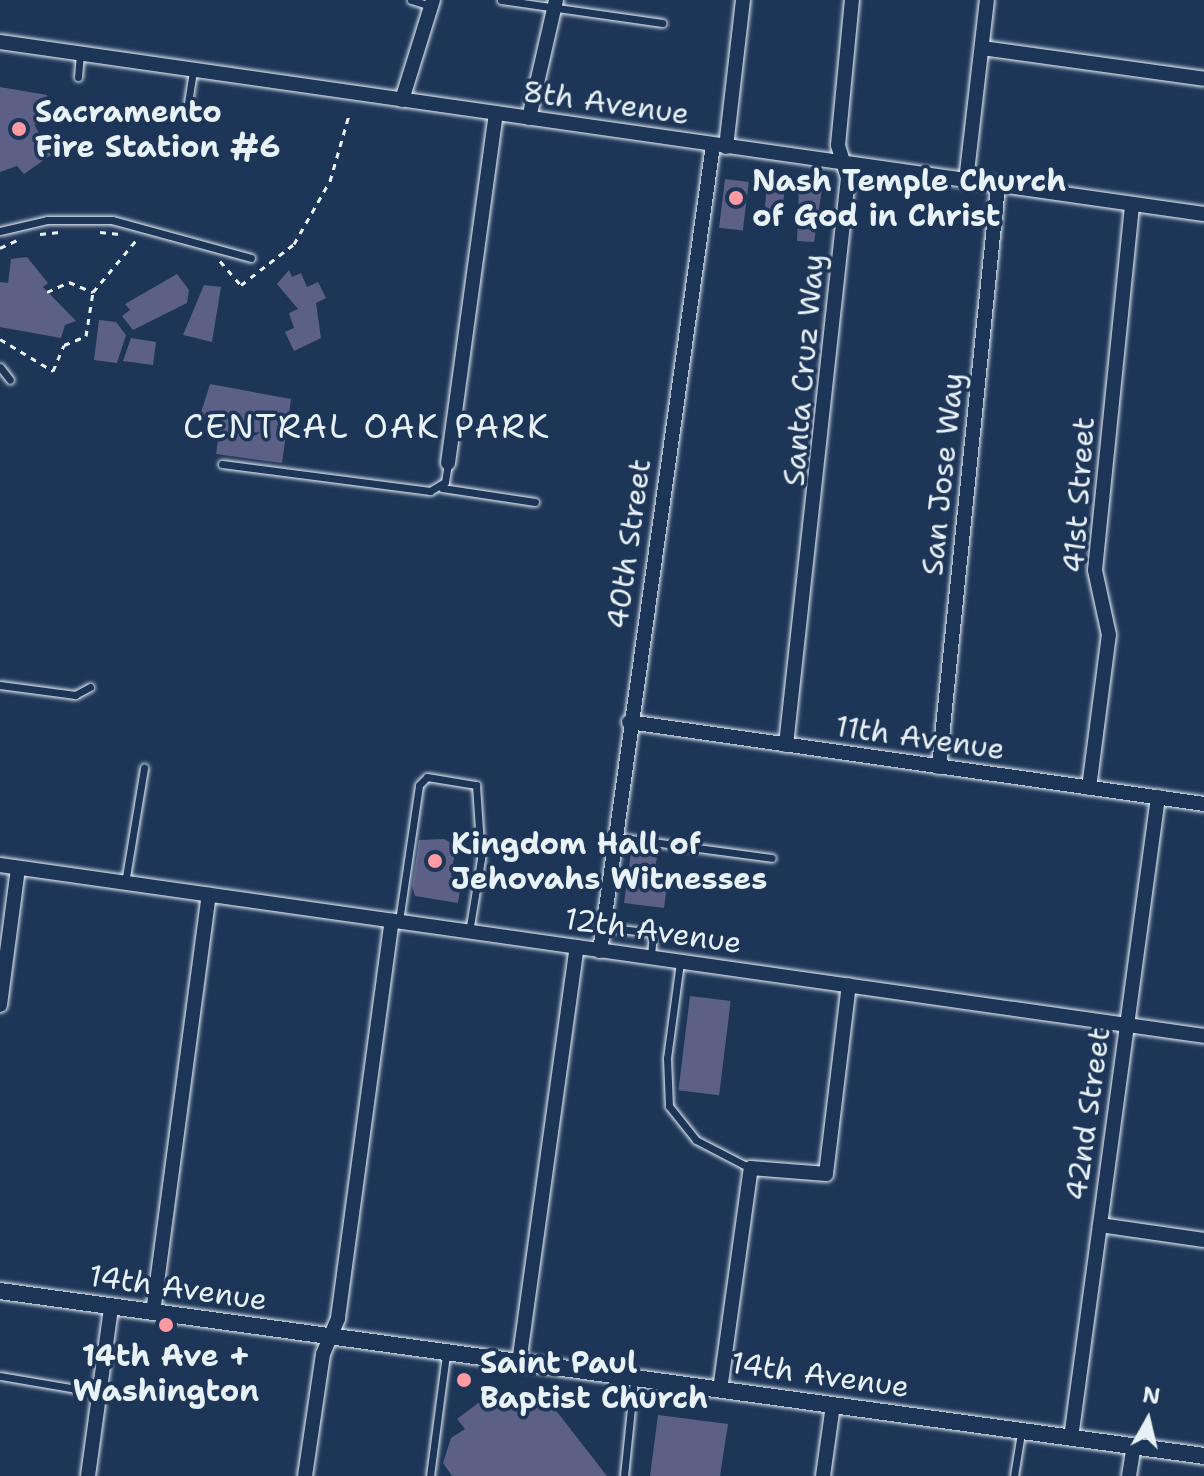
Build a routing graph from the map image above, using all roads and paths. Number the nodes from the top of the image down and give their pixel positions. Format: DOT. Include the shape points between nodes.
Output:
graph roads {
  1 [pos="411,0"];
  2 [pos="501,0"];
  3 [pos="743,0"];
  4 [pos="852,0"];
  5 [pos="987,0"];
  6 [pos="432,3"];
  7 [pos="555,4"];
  8 [pos="662,23"];
  9 [pos="0,42"];
  10 [pos="982,48"];
  11 [pos="80,54"];
  12 [pos="193,70"];
  13 [pos="78,77"];
  14 [pos="1204,79"];
  15 [pos="402,100"];
  16 [pos="187,109"];
  17 [pos="496,113"];
  18 [pos="349,115"];
  19 [pos="529,118"];
  20 [pos="720,146"];
  21 [pos="842,163"];
  22 [pos="966,181"];
  23 [pos="998,186"];
  24 [pos="1132,204"];
  25 [pos="1204,214"];
  26 [pos="85,230"];
  27 [pos="0,231"];
  28 [pos="75,231"];
  29 [pos="138,238"];
  30 [pos="151,240"];
  31 [pos="0,248"];
  32 [pos="208,256"];
  33 [pos="251,258"];
  34 [pos="47,292"];
  35 [pos="93,292"];
  36 [pos="0,339"];
  37 [pos="0,367"];
  38 [pos="10,380"];
  39 [pos="448,463"];
  40 [pos="222,464"];
  41 [pos="442,488"];
  42 [pos="535,502"];
  43 [pos="0,685"];
  44 [pos="90,687"];
  45 [pos="629,722"];
  46 [pos="786,745"];
  47 [pos="939,767"];
  48 [pos="144,768"];
  49 [pos="1089,788"];
  50 [pos="1158,797"];
  51 [pos="1204,804"];
  52 [pos="615,837"];
  53 [pos="772,858"];
  54 [pos="0,865"];
  55 [pos="18,868"];
  56 [pos="125,883"];
  57 [pos="209,895"];
  58 [pos="396,921"];
  59 [pos="603,927"];
  60 [pos="469,932"];
  61 [pos="577,947"];
  62 [pos="600,951"];
  63 [pos="651,958"];
  64 [pos="680,962"];
  65 [pos="849,985"];
  66 [pos="0,1005"];
  67 [pos="1127,1025"];
  68 [pos="1204,1036"];
  69 [pos="751,1168"];
  70 [pos="1100,1225"];
  71 [pos="1204,1240"];
  72 [pos="0,1291"];
  73 [pos="111,1307"];
  74 [pos="153,1313"];
  75 [pos="332,1338"];
  76 [pos="446,1354"];
  77 [pos="519,1363"];
  78 [pos="0,1376"];
  79 [pos="634,1379"];
  80 [pos="720,1390"];
  81 [pos="100,1393"];
  82 [pos="833,1405"];
  83 [pos="1021,1430"];
  84 [pos="1071,1438"];
  85 [pos="1134,1446"];
  86 [pos="1204,1456"];
  87 [pos="88,1476"];
  88 [pos="305,1476"];
  89 [pos="430,1476"];
  90 [pos="624,1476"];
  91 [pos="823,1476"];
  92 [pos="1014,1476"];
  93 [pos="1129,1476"];
  1 -- 6 [label="lane"];
  2 -- 7 [label="lane"];
  3 -- 20 [label="street, 40th Street"];
  4 -- 21 [label="street, Santa Cruz Way"];
  5 -- 10 [label="street"];
  6 -- 15 [label="street"];
  7 -- 8 [label="lane"];
  7 -- 19 [label="street"];
  9 -- 11 [label="street, 8th Avenue"];
  10 -- 14 [label="street"];
  10 -- 22 [label="street"];
  11 -- 12 [label="street, 8th Avenue"];
  11 -- 13 [label="lane"];
  12 -- 15 [label="street, 8th Avenue"];
  12 -- 16 [label="lane"];
  15 -- 17 [label="street, 8th Avenue"];
  17 -- 19 [label="street, 8th Avenue"];
  17 -- 39 [label="street"];
  18 -- 32 [label="path" via="330,181 275,264 241,285"];
  19 -- 20 [label="street, 8th Avenue"];
  20 -- 21 [label="street, 8th Avenue"];
  20 -- 45 [label="street, 40th Street"];
  21 -- 22 [label="street, 8th Avenue"];
  21 -- 46 [label="street, Santa Cruz Way" via="848,178 818,500"];
  22 -- 23 [label="street, 8th Avenue"];
  23 -- 24 [label="street, 8th Avenue"];
  23 -- 47 [label="street, San Jose Way"];
  24 -- 25 [label="street, 8th Avenue"];
  24 -- 49 [label="street, 41st Street" via="1095,570 1109,635"];
  26 -- 29 [label="path"];
  27 -- 33 [label="lane" via="47,220 112,220"];
  28 -- 31 [label="path"];
  29 -- 30 [label="path"];
  29 -- 35 [label="path"];
  34 -- 35 [label="path" via="69,282"];
  35 -- 36 [label="path" via="86,336 64,345 53,371"];
  37 -- 38 [label="lane"];
  39 -- 41 [label="lane"];
  40 -- 41 [label="lane"];
  41 -- 42 [label="lane"];
  43 -- 44 [label="lane" via="75,695"];
  45 -- 46 [label="street, 11th Avenue"];
  45 -- 52 [label="street, 40th Street"];
  46 -- 47 [label="street, 11th Avenue"];
  47 -- 49 [label="street, 11th Avenue"];
  48 -- 56 [label="lane"];
  49 -- 50 [label="street, 11th Avenue"];
  50 -- 51 [label="street, 11th Avenue"];
  50 -- 67 [label="street, 42nd Street"];
  52 -- 53 [label="lane"];
  52 -- 59 [label="street, 40th Street"];
  54 -- 55 [label="street, 12th Avenue"];
  55 -- 56 [label="street, 12th Avenue"];
  55 -- 66 [label="street"];
  56 -- 57 [label="street, 12th Avenue"];
  57 -- 58 [label="street, 12th Avenue"];
  57 -- 74 [label="street"];
  58 -- 60 [label="street, 12th Avenue"];
  58 -- 60 [label="lane" via="419,785 427,777 476,785 482,793"];
  58 -- 75 [label="street"];
  59 -- 62 [label="street, 40th Street"];
  59 -- 63 [label="lane" via="653,933"];
  60 -- 61 [label="street, 12th Avenue"];
  61 -- 62 [label="street, 12th Avenue"];
  61 -- 77 [label="street"];
  62 -- 63 [label="street, 12th Avenue"];
  63 -- 64 [label="street, 12th Avenue"];
  64 -- 65 [label="street, 12th Avenue"];
  64 -- 69 [label="lane" via="667,1058 669,1106 696,1140"];
  65 -- 67 [label="street, 12th Avenue"];
  65 -- 69 [label="street" via="826,1174"];
  67 -- 68 [label="street, 12th Avenue"];
  67 -- 70 [label="street, 42nd Street"];
  69 -- 80 [label="street"];
  70 -- 71 [label="street"];
  70 -- 84 [label="street, 42nd Street"];
  72 -- 73 [label="street, 14th Avenue"];
  73 -- 74 [label="street, 14th Avenue"];
  73 -- 81 [label="street"];
  74 -- 75 [label="street, 14th Avenue"];
  75 -- 76 [label="street, 14th Avenue"];
  75 -- 88 [label="street" via="323,1354"];
  76 -- 77 [label="street, 14th Avenue"];
  76 -- 89 [label="lane"];
  77 -- 79 [label="street, 14th Avenue"];
  78 -- 81 [label="lane"];
  79 -- 80 [label="street, 14th Avenue"];
  79 -- 90 [label="lane"];
  80 -- 82 [label="street, 14th Avenue"];
  81 -- 87 [label="street"];
  82 -- 83 [label="street, 14th Avenue"];
  82 -- 91 [label="street"];
  83 -- 84 [label="street, 14th Avenue"];
  83 -- 92 [label="lane"];
  84 -- 85 [label="street, 14th Avenue"];
  85 -- 86 [label="street, 14th Avenue"];
  85 -- 93 [label="street"];
}
